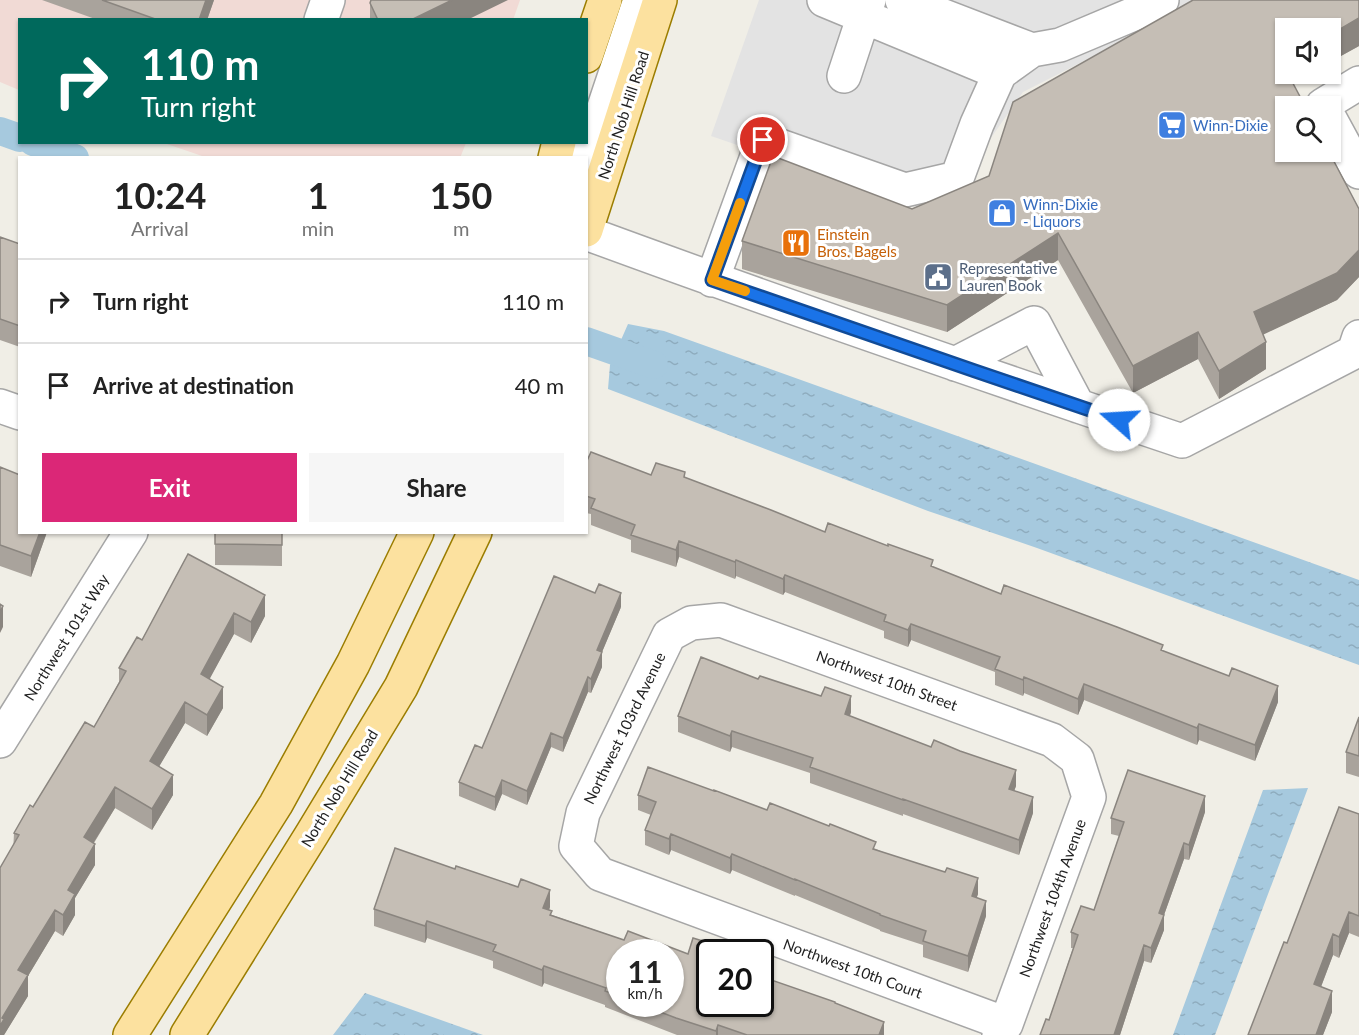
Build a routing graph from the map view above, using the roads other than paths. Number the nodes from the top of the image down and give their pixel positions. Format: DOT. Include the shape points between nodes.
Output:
graph roads {
  1 [pos="328,0"];
  2 [pos="605,0"];
  3 [pos="640,0"];
  4 [pos="660,0"];
  5 [pos="824,0"];
  6 [pos="902,0"];
  7 [pos="1162,0"];
  8 [pos="866,8"];
  9 [pos="322,18"];
  10 [pos="588,50"];
  11 [pos="1032,50"];
  12 [pos="1000,73"];
  13 [pos="844,76"];
  14 [pos="1359,83"];
  15 [pos="1338,96"];
  16 [pos="1341,139"];
  17 [pos="588,156"];
  18 [pos="1359,172"];
  19 [pos="588,226"];
  20 [pos="588,233"];
  21 [pos="712,280"];
  22 [pos="1359,338"];
  23 [pos="955,364"];
  24 [pos="0,406"];
  25 [pos="1078,406"];
  26 [pos="18,412"];
  27 [pos="130,534"];
  28 [pos="416,534"];
  29 [pos="474,534"];
  30 [pos="691,623"];
  31 [pos="0,741"];
  32 [pos="1077,759"];
  33 [pos="576,846"];
  34 [pos="1002,1029"];
  35 [pos="130,1035"];
  36 [pos="187,1035"];
  1 -- 9 [label="street"];
  2 -- 10 [label="main road"];
  3 -- 17 [label="street"];
  4 -- 19 [label="main road, North Nob Hill Road"];
  5 -- 8 [label="street"];
  6 -- 11 [label="street"];
  7 -- 11 [label="street" via="1060,45"];
  8 -- 12 [label="street"];
  8 -- 13 [label="street"];
  11 -- 12 [label="street"];
  12 -- 21 [label="street" via="957,178 905,190 763,140"];
  14 -- 15 [label="street"];
  16 -- 18 [label="street"];
  20 -- 21 [label="street"];
  21 -- 23 [label="street"];
  22 -- 25 [label="street" via="1354,351 1182,441"];
  23 -- 25 [label="street"];
  23 -- 25 [label="street" via="1034,323"];
  24 -- 26 [label="street"];
  27 -- 31 [label="street, Northwest 101st Way"];
  28 -- 35 [label="main road" via="353,663 276,804"];
  29 -- 36 [label="main road, North Nob Hill Road" via="401,687"];
  30 -- 32 [label="street, Northwest 10th Street" via="721,620 1052,740"];
  30 -- 33 [label="street, Northwest 103rd Avenue" via="669,635 583,813"];
  32 -- 34 [label="street, Northwest 104th Avenue" via="1089,797"];
  33 -- 34 [label="street, Northwest 10th Court" via="600,874"];
}
